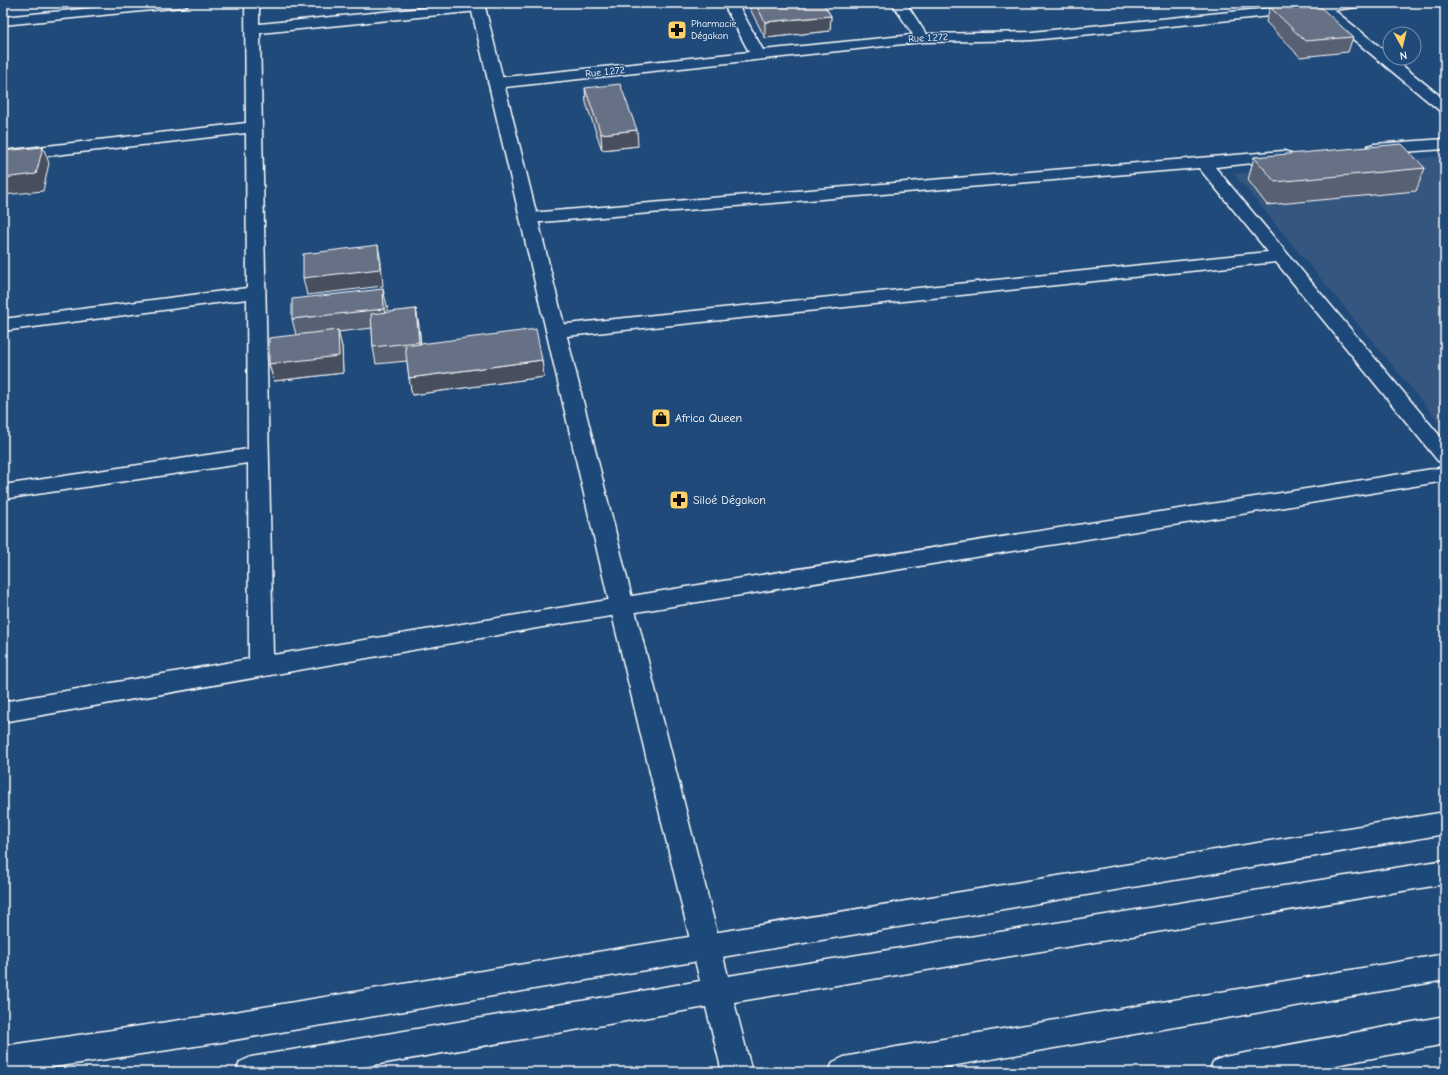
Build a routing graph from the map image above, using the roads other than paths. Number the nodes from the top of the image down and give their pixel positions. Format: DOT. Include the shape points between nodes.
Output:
graph roads {
  1 [pos="182,3"];
  2 [pos="252,3"];
  3 [pos="730,3"];
  4 [pos="899,3"];
  5 [pos="1360,3"];
  6 [pos="477,5"];
  7 [pos="1322,7"];
  8 [pos="3,21"];
  9 [pos="253,29"];
  10 [pos="922,38"];
  11 [pos="758,55"];
  12 [pos="496,83"];
  13 [pos="1445,108"];
  14 [pos="254,127"];
  15 [pos="1445,144"];
  16 [pos="1359,150"];
  17 [pos="1297,155"];
  18 [pos="3,156"];
  19 [pos="1203,162"];
  20 [pos="529,218"];
  21 [pos="1280,256"];
  22 [pos="256,292"];
  23 [pos="3,325"];
  24 [pos="557,331"];
  25 [pos="259,454"];
  26 [pos="1445,456"];
  27 [pos="1445,474"];
  28 [pos="3,492"];
  29 [pos="622,606"];
  30 [pos="262,666"];
  31 [pos="3,712"];
  32 [pos="1445,823"];
  33 [pos="1445,872"];
  34 [pos="707,947"];
  35 [pos="1445,966"];
  36 [pos="718,991"];
  37 [pos="1445,1030"];
  38 [pos="3,1060"];
  39 [pos="251,1072"];
  40 [pos="737,1072"];
  41 [pos="844,1072"];
  42 [pos="1224,1072"];
  1 -- 8 [label="street"];
  2 -- 9 [label="street"];
  3 -- 11 [label="street"];
  4 -- 10 [label="street"];
  5 -- 7 [label="street, Rue 1.272"];
  6 -- 9 [label="street"];
  6 -- 12 [label="street"];
  7 -- 10 [label="street, Rue 1.272" via="1032,36"];
  7 -- 13 [label="street"];
  9 -- 14 [label="street"];
  10 -- 11 [label="street, Rue 1.272"];
  11 -- 12 [label="street, Rue 1.272"];
  12 -- 20 [label="street"];
  14 -- 18 [label="street"];
  14 -- 22 [label="street"];
  15 -- 16 [label="street"];
  17 -- 19 [label="street"];
  19 -- 20 [label="street"];
  19 -- 21 [label="street"];
  20 -- 24 [label="street"];
  21 -- 24 [label="street"];
  21 -- 26 [label="street"];
  22 -- 23 [label="street"];
  22 -- 25 [label="street"];
  24 -- 29 [label="street"];
  25 -- 28 [label="street"];
  25 -- 30 [label="street"];
  27 -- 29 [label="street"];
  29 -- 30 [label="street"];
  29 -- 34 [label="street"];
  30 -- 31 [label="street"];
  32 -- 34 [label="street"];
  33 -- 36 [label="street"];
  34 -- 36 [label="street"];
  34 -- 38 [label="street" via="222,1028"];
  35 -- 41 [label="street"];
  36 -- 39 [label="street"];
  36 -- 40 [label="street"];
  37 -- 42 [label="street"];
}
